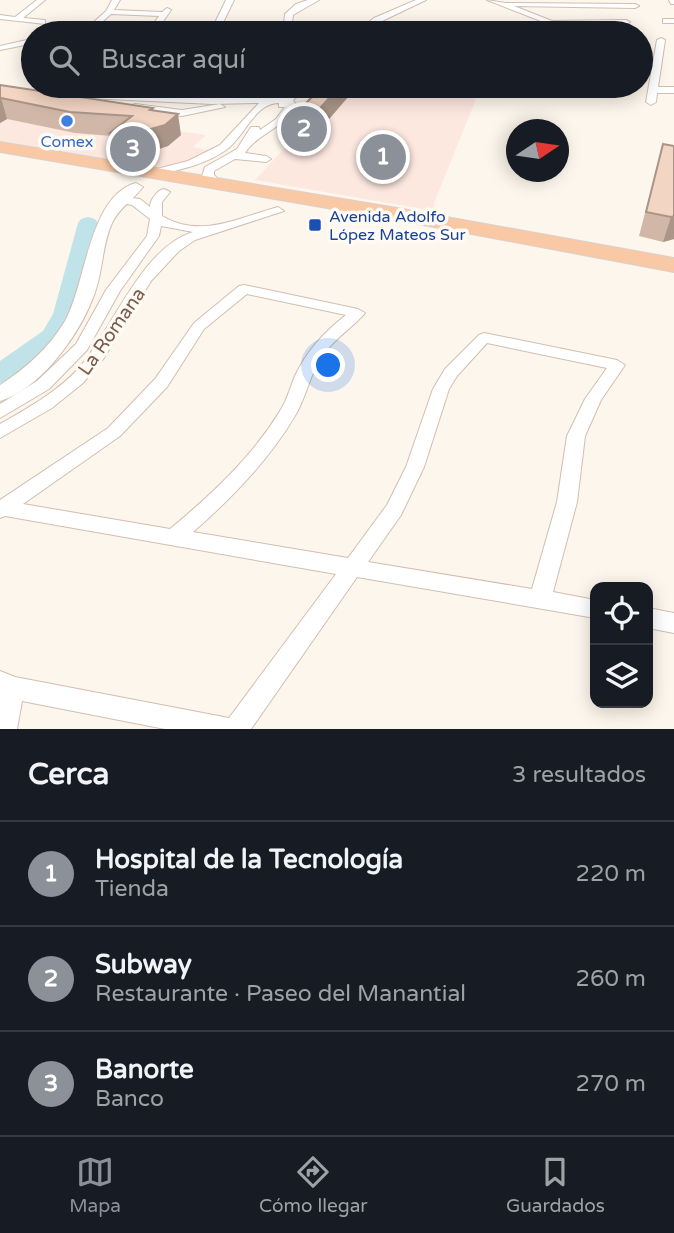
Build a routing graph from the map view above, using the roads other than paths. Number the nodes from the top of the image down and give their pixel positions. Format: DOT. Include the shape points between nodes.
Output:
graph roads {
  1 [pos="41,0"];
  2 [pos="116,0"];
  3 [pos="230,0"];
  4 [pos="290,0"];
  5 [pos="315,0"];
  6 [pos="422,0"];
  7 [pos="491,0"];
  8 [pos="505,4"];
  9 [pos="299,6"];
  10 [pos="616,6"];
  11 [pos="635,6"];
  12 [pos="109,12"];
  13 [pos="0,17"];
  14 [pos="17,19"];
  15 [pos="34,21"];
  16 [pos="99,21"];
  17 [pos="160,21"];
  18 [pos="220,21"];
  19 [pos="289,21"];
  20 [pos="376,21"];
  21 [pos="546,21"];
  22 [pos="625,21"];
  23 [pos="674,41"];
  24 [pos="21,43"];
  25 [pos="0,48"];
  26 [pos="653,80"];
  27 [pos="653,90"];
  28 [pos="674,90"];
  29 [pos="90,98"];
  30 [pos="271,98"];
  31 [pos="290,98"];
  32 [pos="651,98"];
  33 [pos="288,100"];
  34 [pos="651,102"];
  35 [pos="0,147"];
  36 [pos="215,153"];
  37 [pos="234,155"];
  38 [pos="266,159"];
  39 [pos="0,164"];
  40 [pos="153,173"];
  41 [pos="217,184"];
  42 [pos="164,192"];
  43 [pos="128,193"];
  44 [pos="278,211"];
  45 [pos="156,218"];
  46 [pos="214,230"];
  47 [pos="153,236"];
  48 [pos="178,243"];
  49 [pos="667,262"];
  50 [pos="674,280"];
  51 [pos="0,394"];
  52 [pos="0,412"];
  53 [pos="0,432"];
  54 [pos="1,509"];
  55 [pos="174,537"];
  56 [pos="353,568"];
  57 [pos="540,600"];
  58 [pos="590,608"];
  59 [pos="653,619"];
  60 [pos="674,623"];
  61 [pos="6,685"];
  62 [pos="5,729"];
  63 [pos="227,729"];
  64 [pos="236,729"];
  1 -- 14 [label="street"];
  2 -- 12 [label="street"];
  3 -- 18 [label="street"];
  4 -- 9 [label="street"];
  5 -- 9 [label="street"];
  6 -- 20 [label="street"];
  7 -- 8 [label="street"];
  8 -- 10 [label="street"];
  8 -- 21 [label="street"];
  9 -- 19 [label="street"];
  10 -- 11 [label="street"];
  10 -- 22 [label="street"];
  12 -- 16 [label="street"];
  12 -- 17 [label="street" via="166,12"];
  13 -- 14 [label="street"];
  14 -- 15 [label="street"];
  23 -- 26 [label="street" via="661,41"];
  24 -- 25 [label="street"];
  27 -- 28 [label="street"];
  29 -- 30 [label="street" via="182,113 238,100"];
  30 -- 33 [label="street"];
  30 -- 36 [label="street"];
  31 -- 33 [label="street"];
  32 -- 34 [label="street"];
  33 -- 37 [label="street" via="291,105 285,115"];
  35 -- 40 [label="highway"];
  36 -- 37 [label="street"];
  36 -- 40 [label="street"];
  37 -- 38 [label="street"];
  37 -- 41 [label="street" via="209,169 208,176"];
  39 -- 43 [label="highway"];
  40 -- 41 [label="highway"];
  41 -- 49 [label="highway"];
  42 -- 43 [label="highway"];
  42 -- 44 [label="highway"];
  42 -- 45 [label="street, La Romana" via="156,202"];
  43 -- 45 [label="street"];
  43 -- 51 [label="street" via="105,218 86,294 61,345"];
  44 -- 46 [label="street"];
  44 -- 50 [label="highway"];
  45 -- 46 [label="street" via="182,228"];
  45 -- 47 [label="street, La Romana"];
  46 -- 48 [label="street"];
  47 -- 48 [label="street" via="170,237"];
  47 -- 52 [label="street, La Romana" via="113,290 82,347 43,385"];
  48 -- 53 [label="street, La Romana" via="124,310 76,382"];
  54 -- 55 [label="street"];
  54 -- 55 [label="street" via="114,432 162,383 199,326 244,289 358,313 334,332 314,357 289,412 248,468"];
  55 -- 56 [label="street"];
  56 -- 57 [label="street"];
  56 -- 57 [label="street" via="394,510 415,467 441,390 482,334 625,364 588,408 576,436 567,502"];
  56 -- 64 [label="street"];
  57 -- 58 [label="street"];
  59 -- 60 [label="street"];
  61 -- 62 [label="street"];
  61 -- 63 [label="street"];
}
